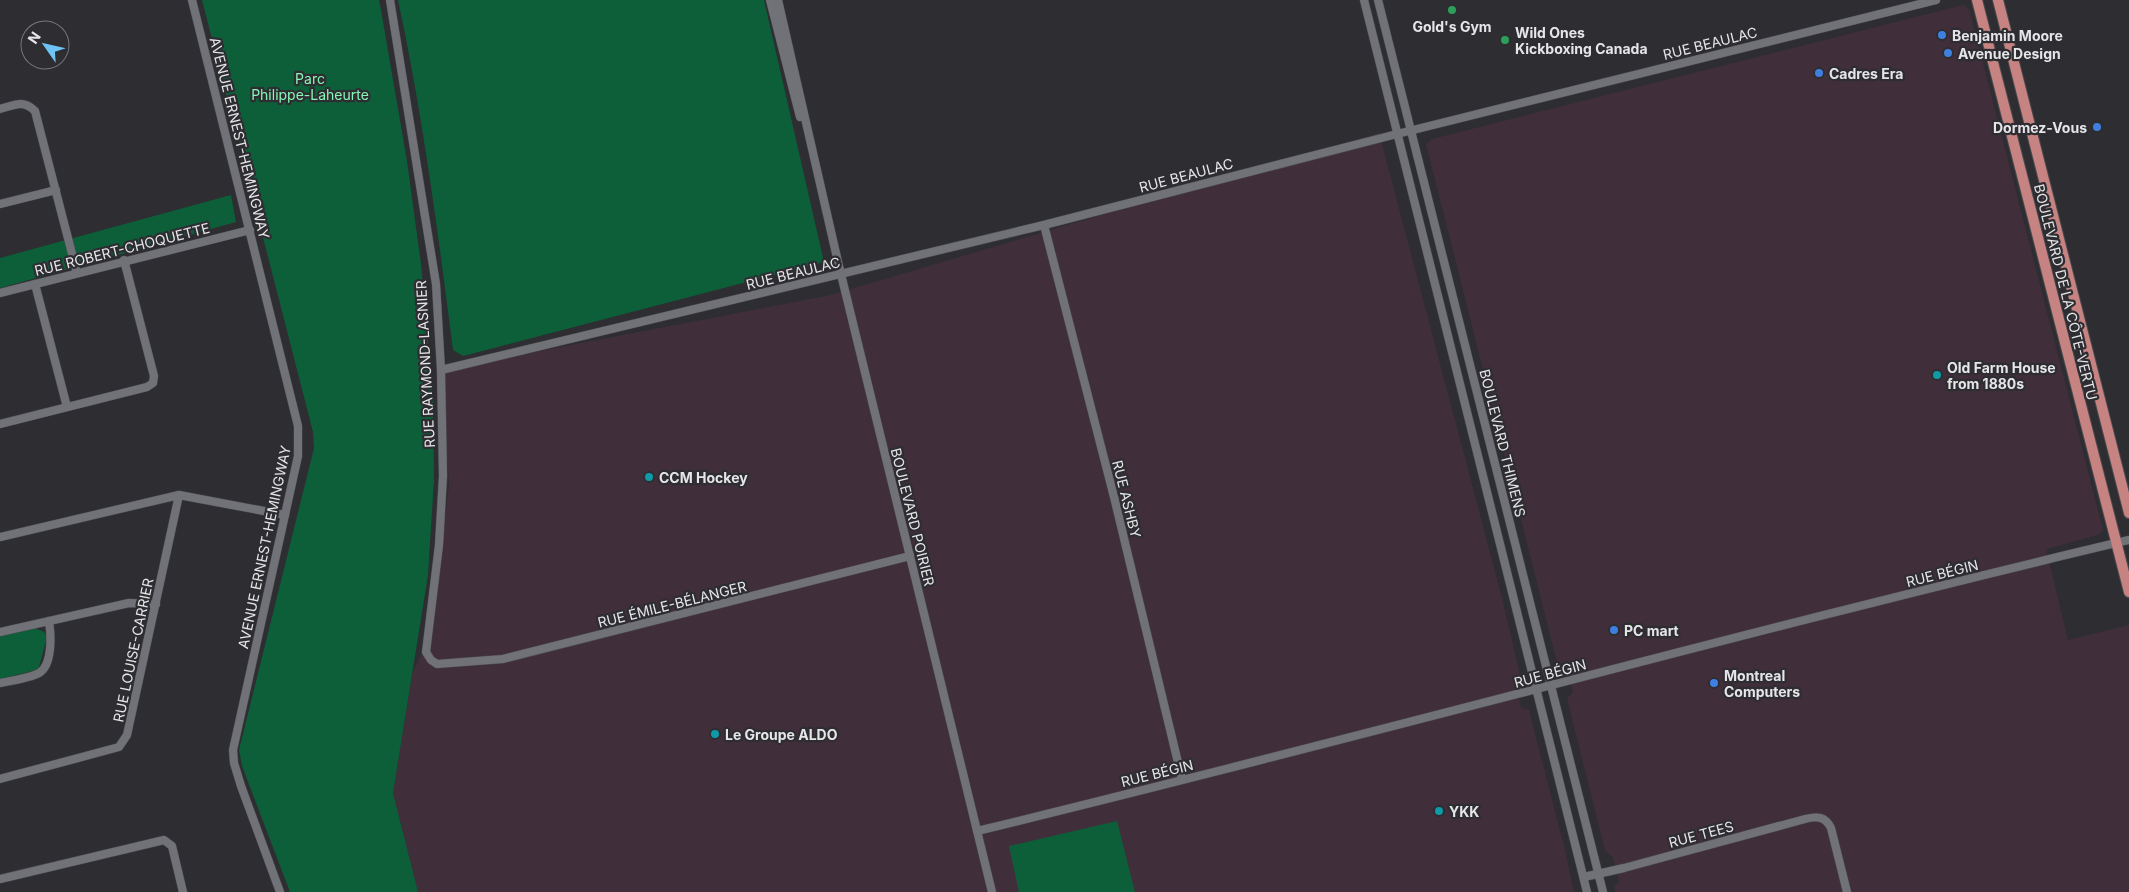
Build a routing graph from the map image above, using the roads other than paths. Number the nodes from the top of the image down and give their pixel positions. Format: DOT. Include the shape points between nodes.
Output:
graph roads {
  1 [pos="192,0"];
  2 [pos="390,0"];
  3 [pos="770,0"];
  4 [pos="778,0"];
  5 [pos="1364,0"];
  6 [pos="1378,0"];
  7 [pos="1936,0"];
  8 [pos="1977,0"];
  9 [pos="1998,0"];
  10 [pos="0,109"];
  11 [pos="1411,130"];
  12 [pos="1397,134"];
  13 [pos="810,147"];
  14 [pos="56,190"];
  15 [pos="0,204"];
  16 [pos="1044,225"];
  17 [pos="250,230"];
  18 [pos="124,260"];
  19 [pos="77,273"];
  20 [pos="841,274"];
  21 [pos="35,284"];
  22 [pos="0,293"];
  23 [pos="441,370"];
  24 [pos="66,407"];
  25 [pos="0,424"];
  26 [pos="1500,481"];
  27 [pos="1485,484"];
  28 [pos="179,495"];
  29 [pos="2129,512"];
  30 [pos="285,515"];
  31 [pos="0,537"];
  32 [pos="2129,540"];
  33 [pos="2117,543"];
  34 [pos="910,556"];
  35 [pos="1525,582"];
  36 [pos="1510,585"];
  37 [pos="2129,592"];
  38 [pos="156,604"];
  39 [pos="50,621"];
  40 [pos="0,632"];
  41 [pos="437,664"];
  42 [pos="0,683"];
  43 [pos="1552,686"];
  44 [pos="1536,689"];
  45 [pos="0,779"];
  46 [pos="1182,779"];
  47 [pos="977,831"];
  48 [pos="1599,873"];
  49 [pos="1584,876"];
  50 [pos="0,879"];
  51 [pos="183,892"];
  52 [pos="280,892"];
  53 [pos="992,892"];
  54 [pos="1587,892"];
  55 [pos="1603,892"];
  56 [pos="1848,892"];
  1 -- 17 [label="street, AVENUE ERNEST-HEMINGWAY"];
  2 -- 23 [label="street, RUE RAYMOND-LASNIER" via="436,284"];
  3 -- 13 [label="street, BOULEVARD POIRIER"];
  4 -- 13 [label="street, BOULEVARD POIRIER" via="800,89"];
  5 -- 12 [label="street, BOULEVARD THIMENS"];
  6 -- 11 [label="street, BOULEVARD THIMENS"];
  7 -- 11 [label="street, RUE BEAULAC"];
  8 -- 33 [label="main road, BOULEVARD DE LA CÔTE-VERTU"];
  9 -- 29 [label="main road, BOULEVARD DE LA CÔTE-VERTU"];
  10 -- 14 [label="street" via="28,104 35,111"];
  11 -- 12 [label="street, RUE BEAULAC"];
  11 -- 26 [label="street, BOULEVARD THIMENS"];
  12 -- 16 [label="street, RUE BEAULAC"];
  12 -- 27 [label="street, BOULEVARD THIMENS"];
  13 -- 20 [label="street, BOULEVARD POIRIER"];
  14 -- 15 [label="street"];
  14 -- 19 [label="street"];
  16 -- 20 [label="street, RUE BEAULAC"];
  16 -- 46 [label="street, RUE ASHBY"];
  17 -- 18 [label="street, RUE ROBERT-CHOQUETTE"];
  17 -- 30 [label="street, AVENUE ERNEST-HEMINGWAY" via="298,426 298,456"];
  18 -- 19 [label="street, RUE ROBERT-CHOQUETTE"];
  18 -- 24 [label="street" via="154,376 153,383"];
  19 -- 21 [label="street, RUE ROBERT-CHOQUETTE"];
  20 -- 23 [label="street, RUE BEAULAC"];
  20 -- 34 [label="street, BOULEVARD POIRIER"];
  21 -- 22 [label="street, RUE ROBERT-CHOQUETTE"];
  21 -- 24 [label="street"];
  23 -- 41 [label="street, RUE RAYMOND-LASNIER" via="443,476 439,544 426,652"];
  24 -- 25 [label="street"];
  26 -- 27 [label="street"];
  26 -- 35 [label="street, BOULEVARD THIMENS"];
  27 -- 36 [label="street, BOULEVARD THIMENS"];
  28 -- 30 [label="street"];
  28 -- 31 [label="street"];
  28 -- 38 [label="street, RUE LOUISE-CARRIER"];
  30 -- 52 [label="street, AVENUE ERNEST-HEMINGWAY" via="233,750 241,786"];
  32 -- 33 [label="street, RUE BÉGIN"];
  33 -- 37 [label="main road, BOULEVARD DE LA CÔTE-VERTU"];
  33 -- 43 [label="street, RUE BÉGIN"];
  34 -- 41 [label="street, RUE ÉMILE-BÉLANGER" via="503,659"];
  34 -- 47 [label="street, BOULEVARD POIRIER"];
  35 -- 36 [label="street"];
  35 -- 43 [label="street, BOULEVARD THIMENS"];
  36 -- 44 [label="street, BOULEVARD THIMENS"];
  38 -- 39 [label="street" via="129,603"];
  38 -- 45 [label="street, RUE LOUISE-CARRIER" via="127,736 120,747"];
  39 -- 40 [label="street"];
  39 -- 42 [label="street" via="52,641 45,667 39,673"];
  43 -- 44 [label="street, RUE BÉGIN"];
  43 -- 48 [label="street, BOULEVARD THIMENS"];
  44 -- 46 [label="street, RUE BÉGIN"];
  44 -- 49 [label="street, BOULEVARD THIMENS"];
  46 -- 47 [label="street, RUE BÉGIN"];
  47 -- 53 [label="street, BOULEVARD POIRIER"];
  48 -- 49 [label="street, RUE TEES"];
  48 -- 55 [label="street, BOULEVARD THIMENS"];
  48 -- 56 [label="street, RUE TEES" via="1811,818 1825,819 1832,832"];
  49 -- 54 [label="street, BOULEVARD THIMENS"];
  50 -- 51 [label="street" via="164,840 172,846"];
}
